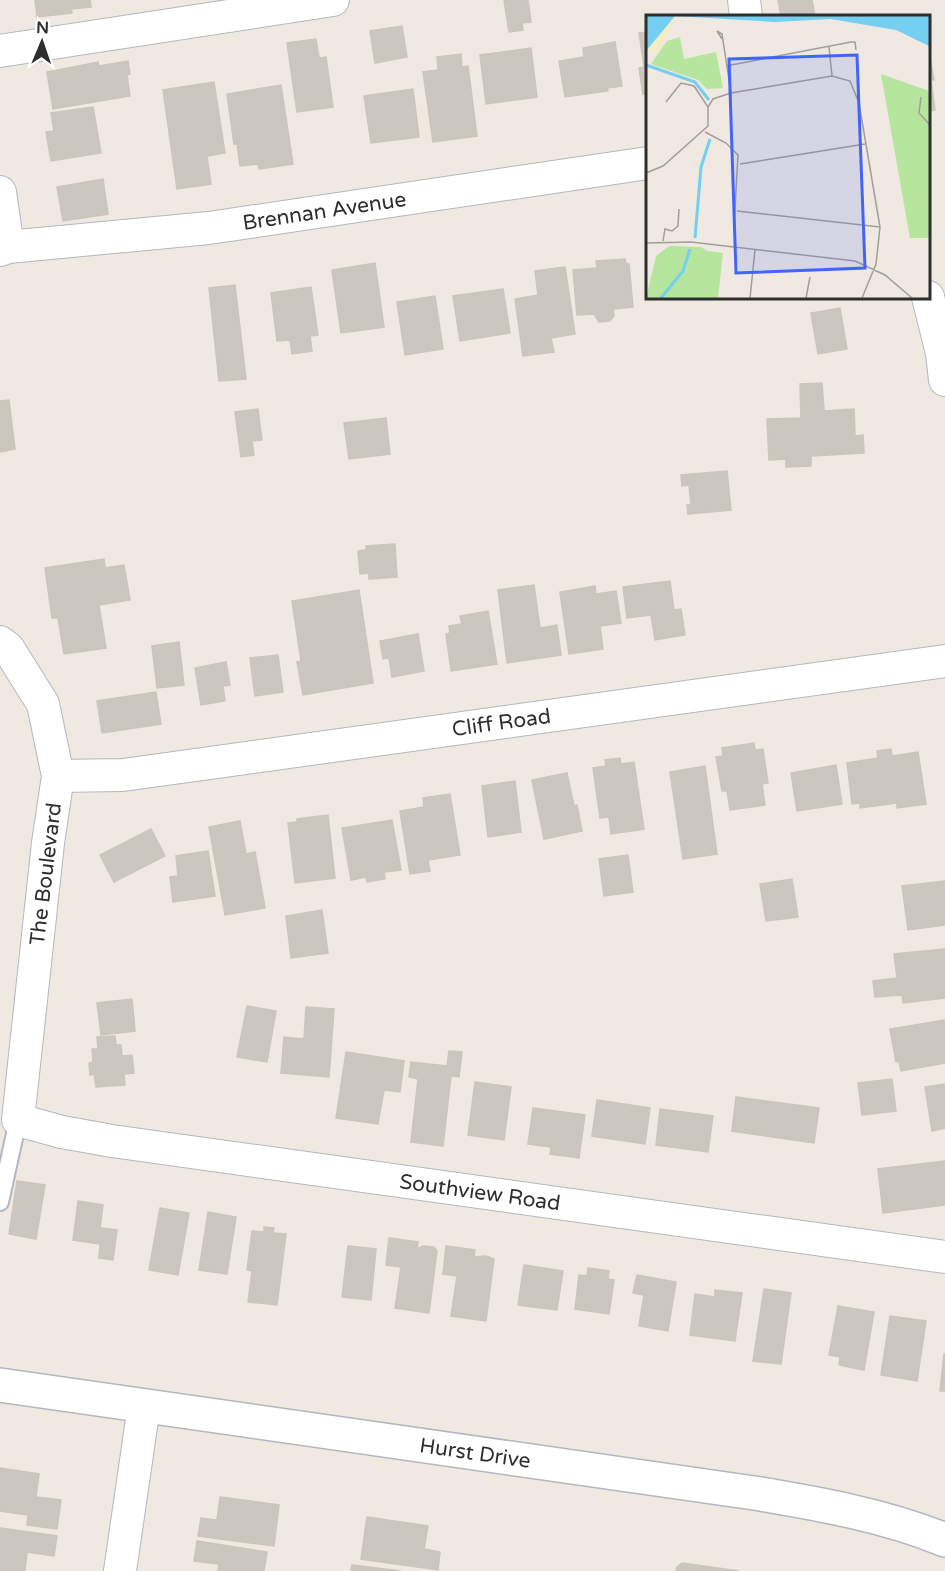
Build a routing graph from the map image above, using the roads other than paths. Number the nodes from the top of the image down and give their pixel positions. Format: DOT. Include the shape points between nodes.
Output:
graph roads {
  1 [pos="333,0"];
  2 [pos="744,0"];
  3 [pos="746,15"];
  4 [pos="0,51"];
  5 [pos="646,163"];
  6 [pos="0,192"];
  7 [pos="4,248"];
  8 [pos="928,298"];
  9 [pos="945,380"];
  10 [pos="0,642"];
  11 [pos="945,661"];
  12 [pos="58,776"];
  13 [pos="18,1120"];
  14 [pos="0,1202"];
  15 [pos="945,1257"];
  16 [pos="0,1385"];
  17 [pos="144,1406"];
  18 [pos="945,1540"];
  19 [pos="120,1571"];
  1 -- 4 [label="street"];
  2 -- 3 [label="street"];
  5 -- 7 [label="street, Brennan Avenue" via="209,228"];
  6 -- 7 [label="street"];
  8 -- 9 [label="street"];
  10 -- 12 [label="street, The Boulevard" via="8,648 43,704"];
  11 -- 12 [label="street, Cliff Road" via="123,775"];
  12 -- 13 [label="street, The Boulevard"];
  13 -- 14 [label="lane"];
  13 -- 15 [label="street, Southview Road" via="112,1141"];
  16 -- 17 [label="street, Hurst Drive"];
  17 -- 18 [label="street, Hurst Drive" via="773,1496 877,1517"];
  17 -- 19 [label="street"];
}
